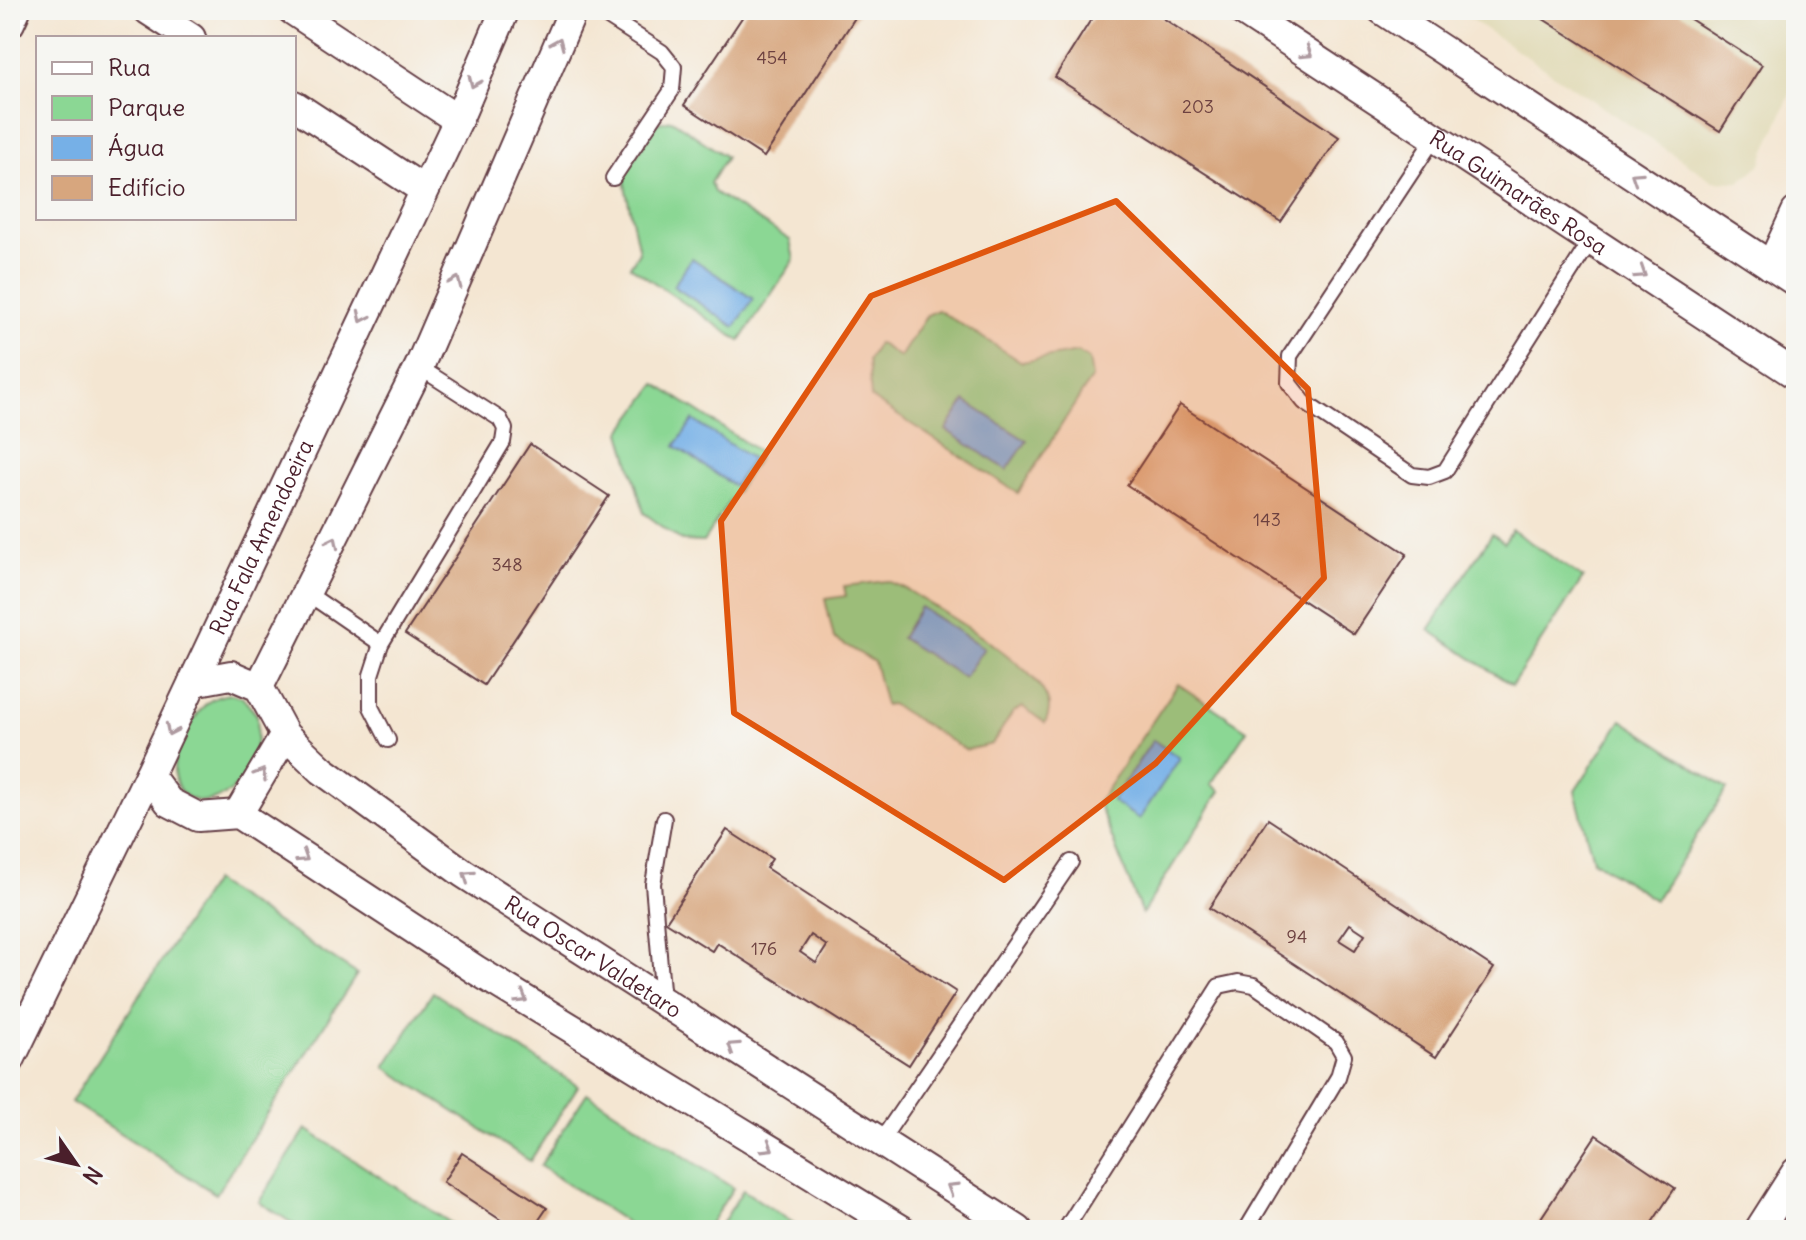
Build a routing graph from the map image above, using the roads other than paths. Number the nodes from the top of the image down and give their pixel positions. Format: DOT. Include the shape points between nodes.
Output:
graph roads {
  1 [pos="16,10"];
  2 [pos="148,10"];
  3 [pos="292,10"];
  4 [pos="505,10"];
  5 [pos="573,10"];
  6 [pos="597,10"];
  7 [pos="1241,10"];
  8 [pos="1382,10"];
  9 [pos="10,23"];
  10 [pos="188,36"];
  11 [pos="296,106"];
  12 [pos="458,120"];
  13 [pos="1435,137"];
  14 [pos="613,178"];
  15 [pos="424,190"];
  16 [pos="1796,212"];
  17 [pos="1591,240"];
  18 [pos="1771,266"];
  19 [pos="1796,282"];
  20 [pos="419,367"];
  21 [pos="1796,375"];
  22 [pos="307,593"];
  23 [pos="381,644"];
  24 [pos="193,682"];
  25 [pos="259,687"];
  26 [pos="285,735"];
  27 [pos="388,740"];
  28 [pos="149,775"];
  29 [pos="238,814"];
  30 [pos="664,819"];
  31 [pos="1071,862"];
  32 [pos="663,1002"];
  33 [pos="10,1060"];
  34 [pos="880,1142"];
  35 [pos="1796,1172"];
  36 [pos="902,1230"];
  37 [pos="1018,1230"];
  38 [pos="1065,1230"];
  39 [pos="1246,1230"];
  40 [pos="1759,1230"];
  1 -- 9 [label="street"];
  2 -- 10 [label="street"];
  3 -- 12 [label="street"];
  4 -- 12 [label="street, Rua Fala Amendoeira, one-way"];
  20 -- 5 [label="street, one-way"];
  6 -- 14 [label="lane" via="662,52 674,67 672,90"];
  7 -- 13 [label="street, Rua Guimarães Rosa, one-way"];
  18 -- 8 [label="street, one-way"];
  11 -- 15 [label="street"];
  12 -- 15 [label="street, Rua Fala Amendoeira"];
  13 -- 17 [label="street, Rua Guimarães Rosa"];
  13 -- 17 [label="lane" via="1290,356 1289,383 1304,402 1412,475 1429,477 1445,471"];
  15 -- 24 [label="street, Rua Fala Amendoeira, one-way"];
  16 -- 18 [label="street"];
  17 -- 21 [label="street, Rua Guimarães Rosa, one-way"];
  18 -- 19 [label="street"];
  22 -- 20 [label="street, one-way"];
  20 -- 23 [label="lane" via="500,419 505,429 503,442"];
  22 -- 23 [label="lane"];
  22 -- 25 [label="street"];
  23 -- 27 [label="lane" via="371,675 371,707"];
  24 -- 25 [label="street" via="231,675"];
  24 -- 28 [label="street, Rua Fala Amendoeira, one-way"];
  25 -- 26 [label="street, Rua Oscar Valdetaro"];
  29 -- 26 [label="street, one-way"];
  32 -- 26 [label="street, Rua Oscar Valdetaro, one-way" via="463,873 322,770"];
  28 -- 29 [label="street" via="169,802 198,817"];
  28 -- 33 [label="street, Rua Fala Amendoeira"];
  29 -- 36 [label="street, one-way" via="476,970"];
  30 -- 32 [label="lane" via="653,884"];
  31 -- 34 [label="lane"];
  34 -- 32 [label="street, Rua Oscar Valdetaro, one-way"];
  37 -- 34 [label="street, Rua Oscar Valdetaro, one-way"];
  35 -- 40 [label="street"];
  38 -- 39 [label="lane" via="1219,986 1238,982 1266,993 1336,1042 1344,1056 1338,1077"];
}
